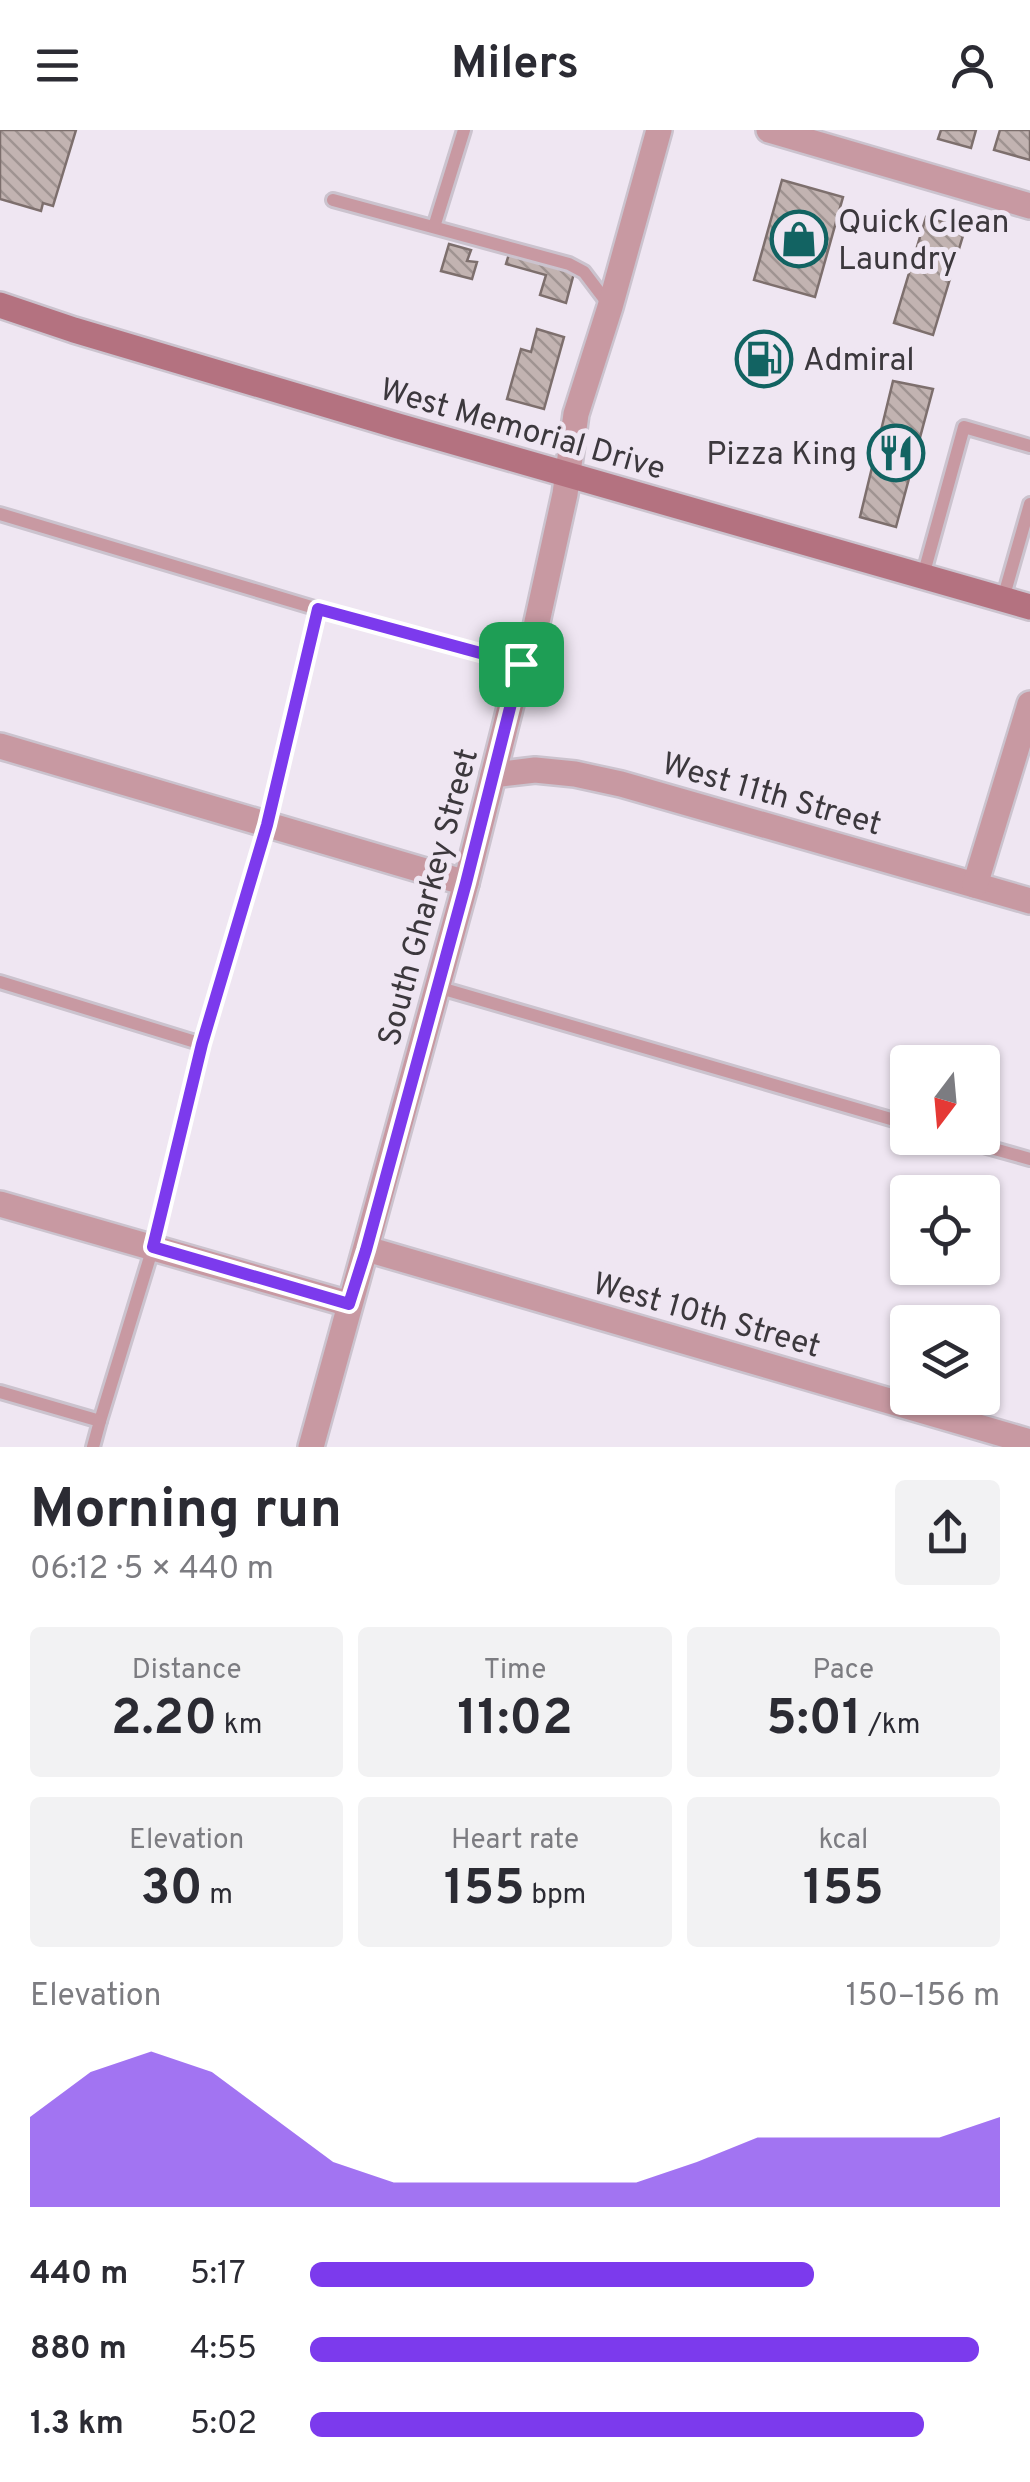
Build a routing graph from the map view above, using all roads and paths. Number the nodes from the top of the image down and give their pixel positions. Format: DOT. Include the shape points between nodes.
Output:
graph roads {
  1 [pos="464,130"];
  2 [pos="659,130"];
  3 [pos="769,130"];
  4 [pos="333,200"];
  5 [pos="1030,206"];
  6 [pos="434,227"];
  7 [pos="0,305"];
  8 [pos="610,307"];
  9 [pos="1030,446"];
  10 [pos="568,474"];
  11 [pos="1030,504"];
  12 [pos="0,514"];
  13 [pos="923,576"];
  14 [pos="1002,599"];
  15 [pos="1030,607"];
  16 [pos="318,609"];
  17 [pos="521,664"];
  18 [pos="1030,704"];
  19 [pos="0,746"];
  20 [pos="493,775"];
  21 [pos="267,825"];
  22 [pos="466,883"];
  23 [pos="975,885"];
  24 [pos="1030,901"];
  25 [pos="0,982"];
  26 [pos="437,987"];
  27 [pos="202,1044"];
  28 [pos="890,1119"];
  29 [pos="1000,1151"];
  30 [pos="1030,1159"];
  31 [pos="0,1204"];
  32 [pos="153,1247"];
  33 [pos="366,1250"];
  34 [pos="349,1304"];
  35 [pos="0,1392"];
  36 [pos="100,1420"];
  37 [pos="1030,1442"];
  38 [pos="93,1447"];
  39 [pos="310,1447"];
  1 -- 6 [label="lane"];
  2 -- 8 [label="street, South Gharkey Street"];
  3 -- 5 [label="street"];
  4 -- 6 [label="lane"];
  6 -- 8 [label="lane" via="570,264"];
  7 -- 10 [label="main road, West Memorial Drive"];
  8 -- 10 [label="street, South Gharkey Street" via="576,414"];
  9 -- 13 [label="lane" via="964,427"];
  10 -- 13 [label="main road, West Memorial Drive"];
  10 -- 17 [label="street, South Gharkey Street" via="532,645"];
  11 -- 14 [label="lane"];
  12 -- 16 [label="lane"];
  13 -- 14 [label="main road, West Memorial Drive"];
  14 -- 15 [label="main road, West Memorial Drive"];
  16 -- 17 [label="lane"];
  16 -- 21 [label="lane"];
  17 -- 20 [label="street, South Gharkey Street"];
  18 -- 23 [label="street"];
  19 -- 21 [label="street"];
  20 -- 22 [label="street, South Gharkey Street"];
  20 -- 23 [label="street, West 11th Street" via="534,770 620,784"];
  21 -- 22 [label="street"];
  21 -- 27 [label="lane"];
  22 -- 26 [label="street, South Gharkey Street"];
  23 -- 24 [label="street, West 11th Street"];
  25 -- 27 [label="lane"];
  26 -- 28 [label="lane"];
  26 -- 33 [label="street, South Gharkey Street"];
  27 -- 32 [label="lane"];
  29 -- 30 [label="lane"];
  31 -- 32 [label="street"];
  32 -- 34 [label="street"];
  32 -- 36 [label="lane"];
  33 -- 34 [label="street, South Gharkey Street"];
  33 -- 37 [label="street, West 10th Street"];
  34 -- 39 [label="street, South Gharkey Street"];
  35 -- 36 [label="lane"];
  36 -- 38 [label="lane"];
}
